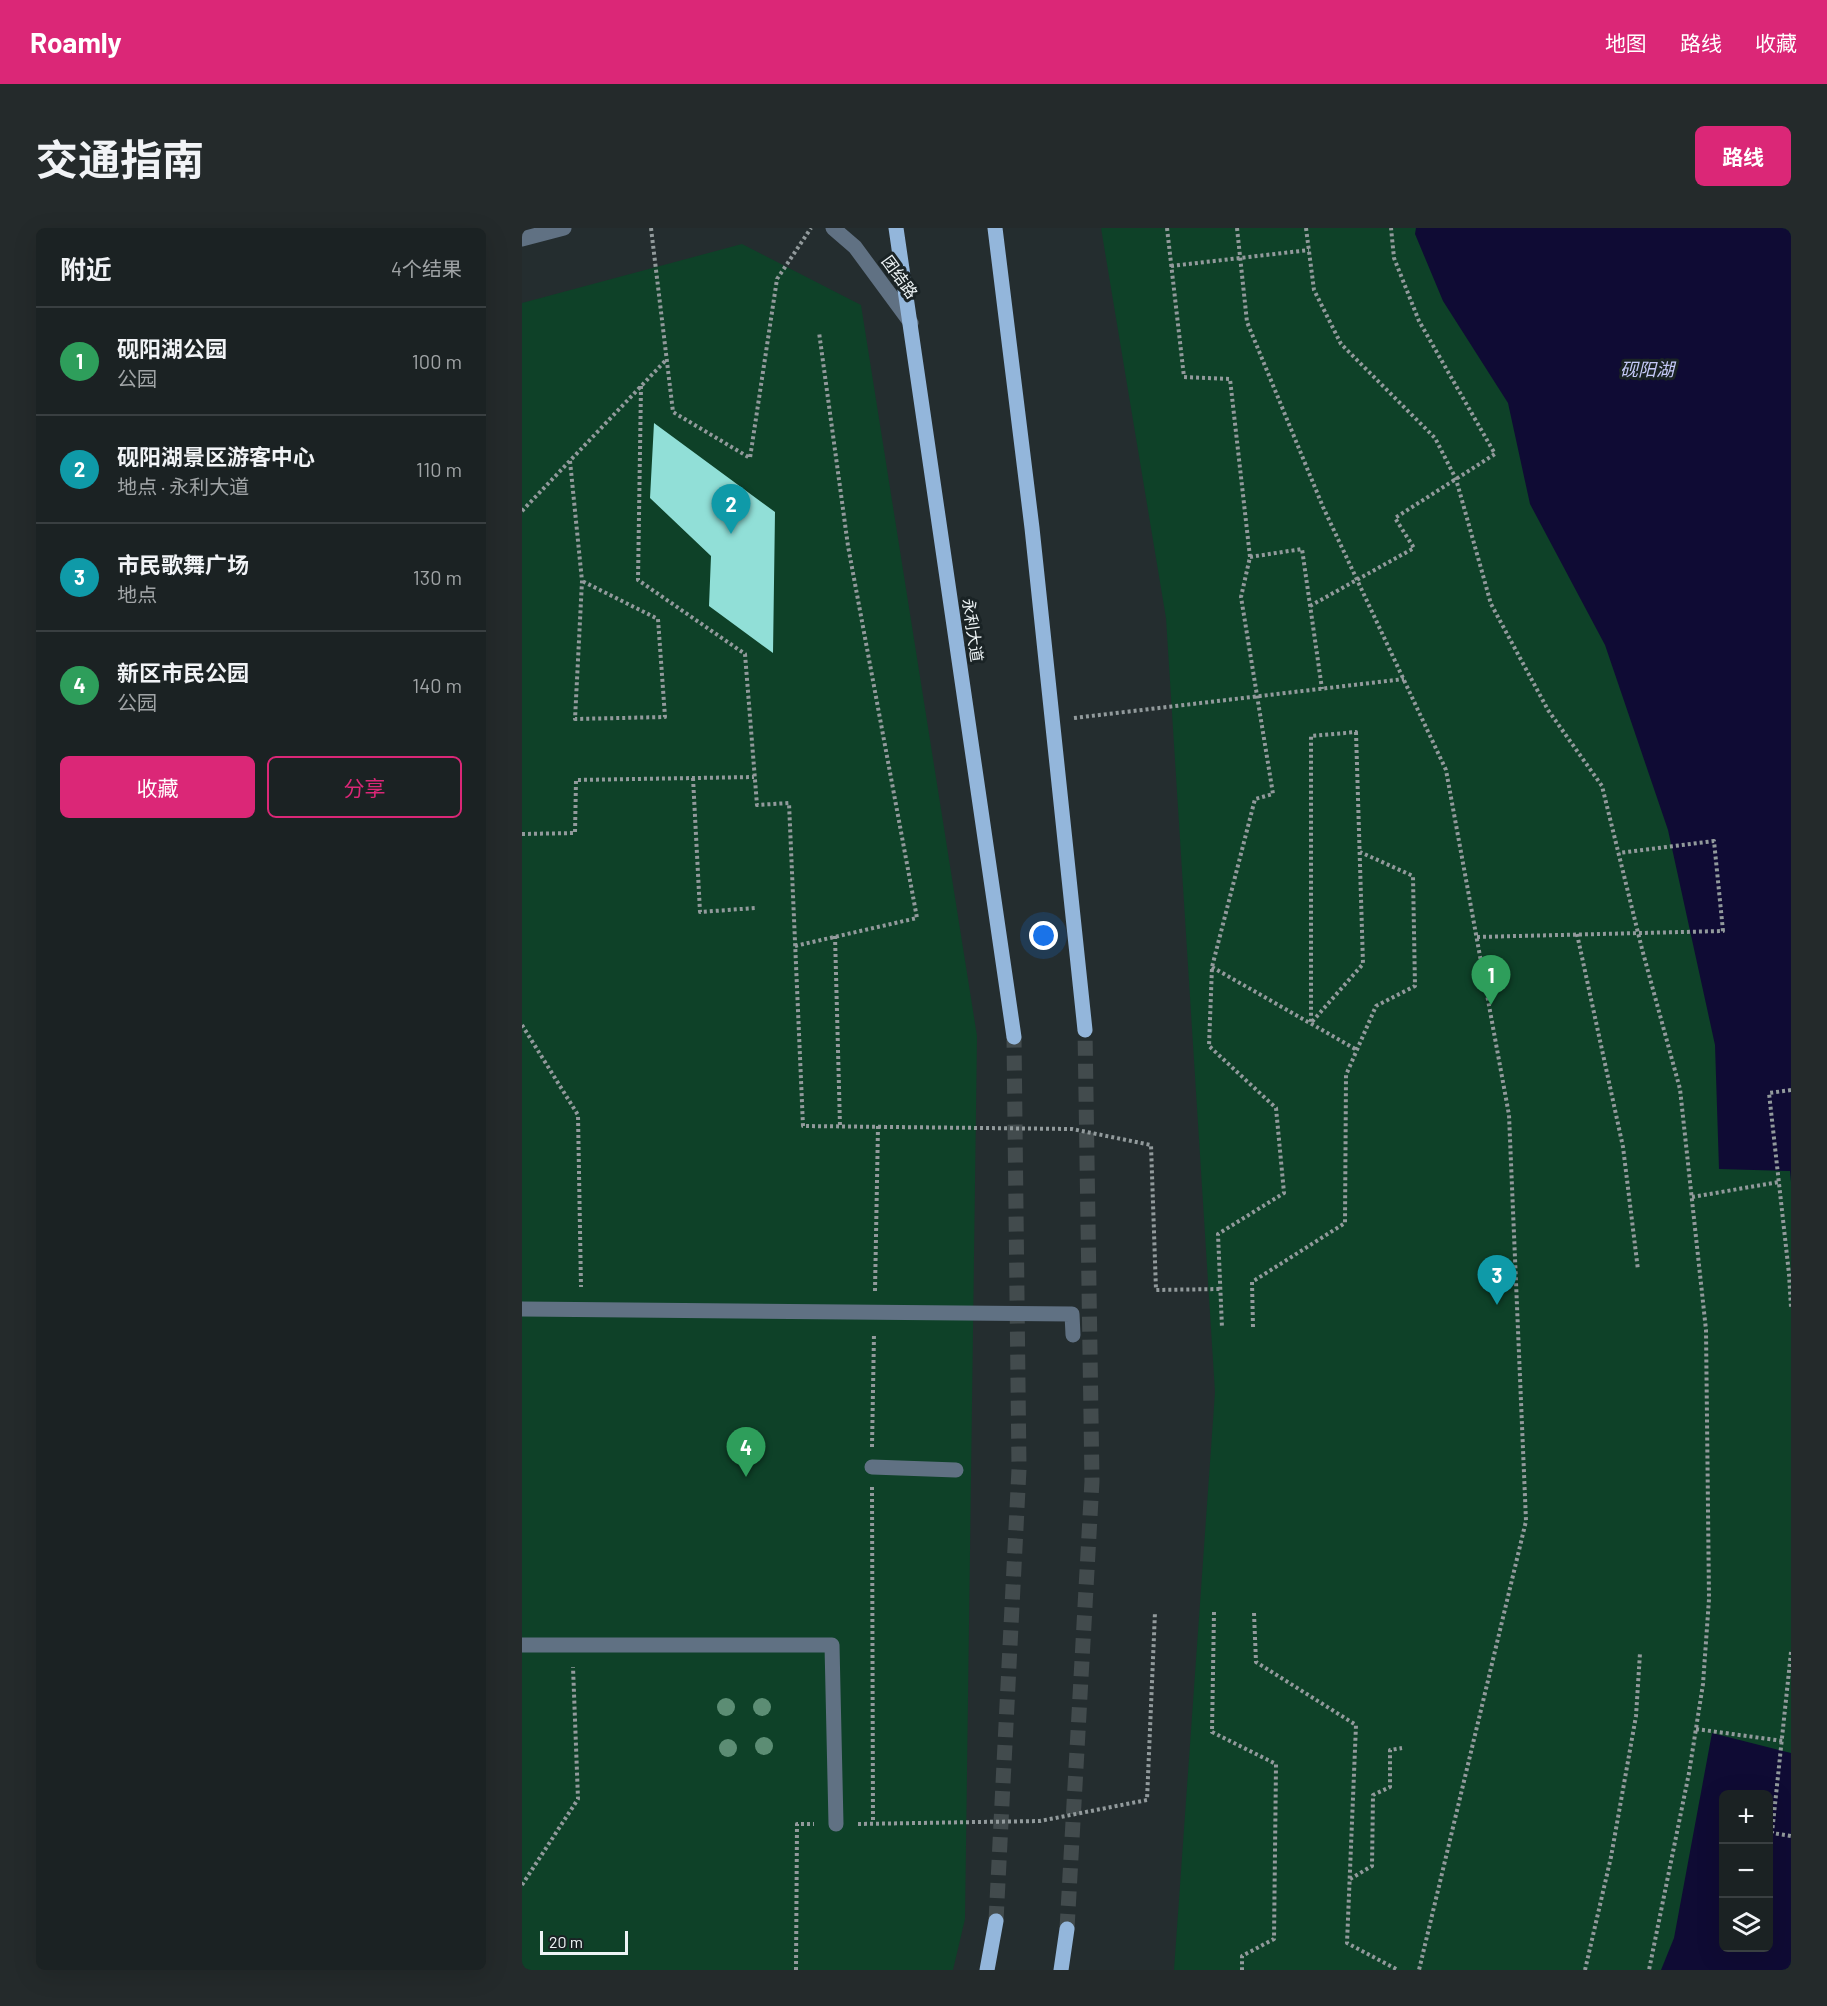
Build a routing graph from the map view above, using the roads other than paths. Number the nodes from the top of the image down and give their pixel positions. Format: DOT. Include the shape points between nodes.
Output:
graph roads {
  1 [pos="564,228"];
  2 [pos="833,228"];
  3 [pos="896,228"];
  4 [pos="995,228"];
  5 [pos="522,239"];
  6 [pos="911,323"];
  7 [pos="1085,1030"];
  8 [pos="1014,1037"];
  9 [pos="522,1309"];
  10 [pos="1073,1335"];
  11 [pos="872,1467"];
  12 [pos="956,1470"];
  13 [pos="522,1645"];
  14 [pos="836,1824"];
  15 [pos="996,1921"];
  16 [pos="1067,1929"];
  17 [pos="987,1970"];
  18 [pos="1061,1970"];
  1 -- 5 [label="street"];
  2 -- 6 [label="street, 团结路" via="855,247"];
  3 -- 6 [label="main road, 永利大道"];
  4 -- 7 [label="main road" via="1032,528"];
  6 -- 8 [label="main road, 永利大道"];
  9 -- 10 [label="street" via="1072,1314"];
  11 -- 12 [label="street"];
  13 -- 14 [label="street" via="832,1645"];
  15 -- 17 [label="main road"];
  16 -- 18 [label="main road"];
}
